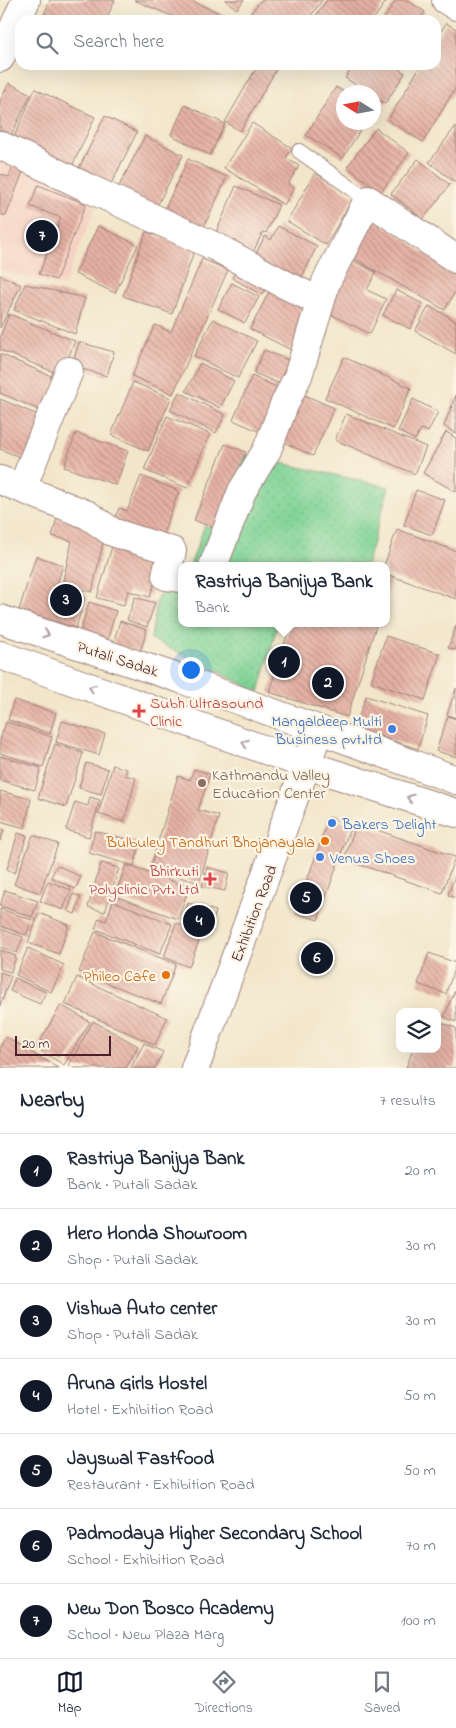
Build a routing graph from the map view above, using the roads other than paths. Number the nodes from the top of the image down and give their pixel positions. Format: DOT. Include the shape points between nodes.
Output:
graph roads {
  1 [pos="446,0"];
  2 [pos="456,6"];
  3 [pos="15,28"];
  4 [pos="0,58"];
  5 [pos="0,145"];
  6 [pos="299,151"];
  7 [pos="368,200"];
  8 [pos="456,259"];
  9 [pos="320,300"];
  10 [pos="69,371"];
  11 [pos="11,484"];
  12 [pos="215,562"];
  13 [pos="178,578"];
  14 [pos="0,619"];
  15 [pos="0,656"];
  16 [pos="320,730"];
  17 [pos="426,757"];
  18 [pos="307,765"];
  19 [pos="456,780"];
  20 [pos="456,813"];
  21 [pos="195,1068"];
  1 -- 2 [label="main road"];
  3 -- 4 [label="main road"];
  5 -- 9 [label="main road"];
  6 -- 7 [label="lane"];
  7 -- 8 [label="main road"];
  7 -- 9 [label="main road"];
  9 -- 12 [label="main road" via="298,376 267,450 242,491"];
  10 -- 11 [label="main road"];
  11 -- 13 [label="main road" via="88,515 112,532 172,551 166,576"];
  14 -- 16 [label="main road, Putali Sadak, one-way" via="181,679"];
  18 -- 15 [label="main road, one-way"];
  16 -- 17 [label="lane" via="323,723"];
  16 -- 18 [label="main road, Exhibition Road"];
  16 -- 19 [label="main road, Putali Sadak"];
  20 -- 18 [label="main road, one-way"];
  18 -- 21 [label="main road, Exhibition Road"];
}
